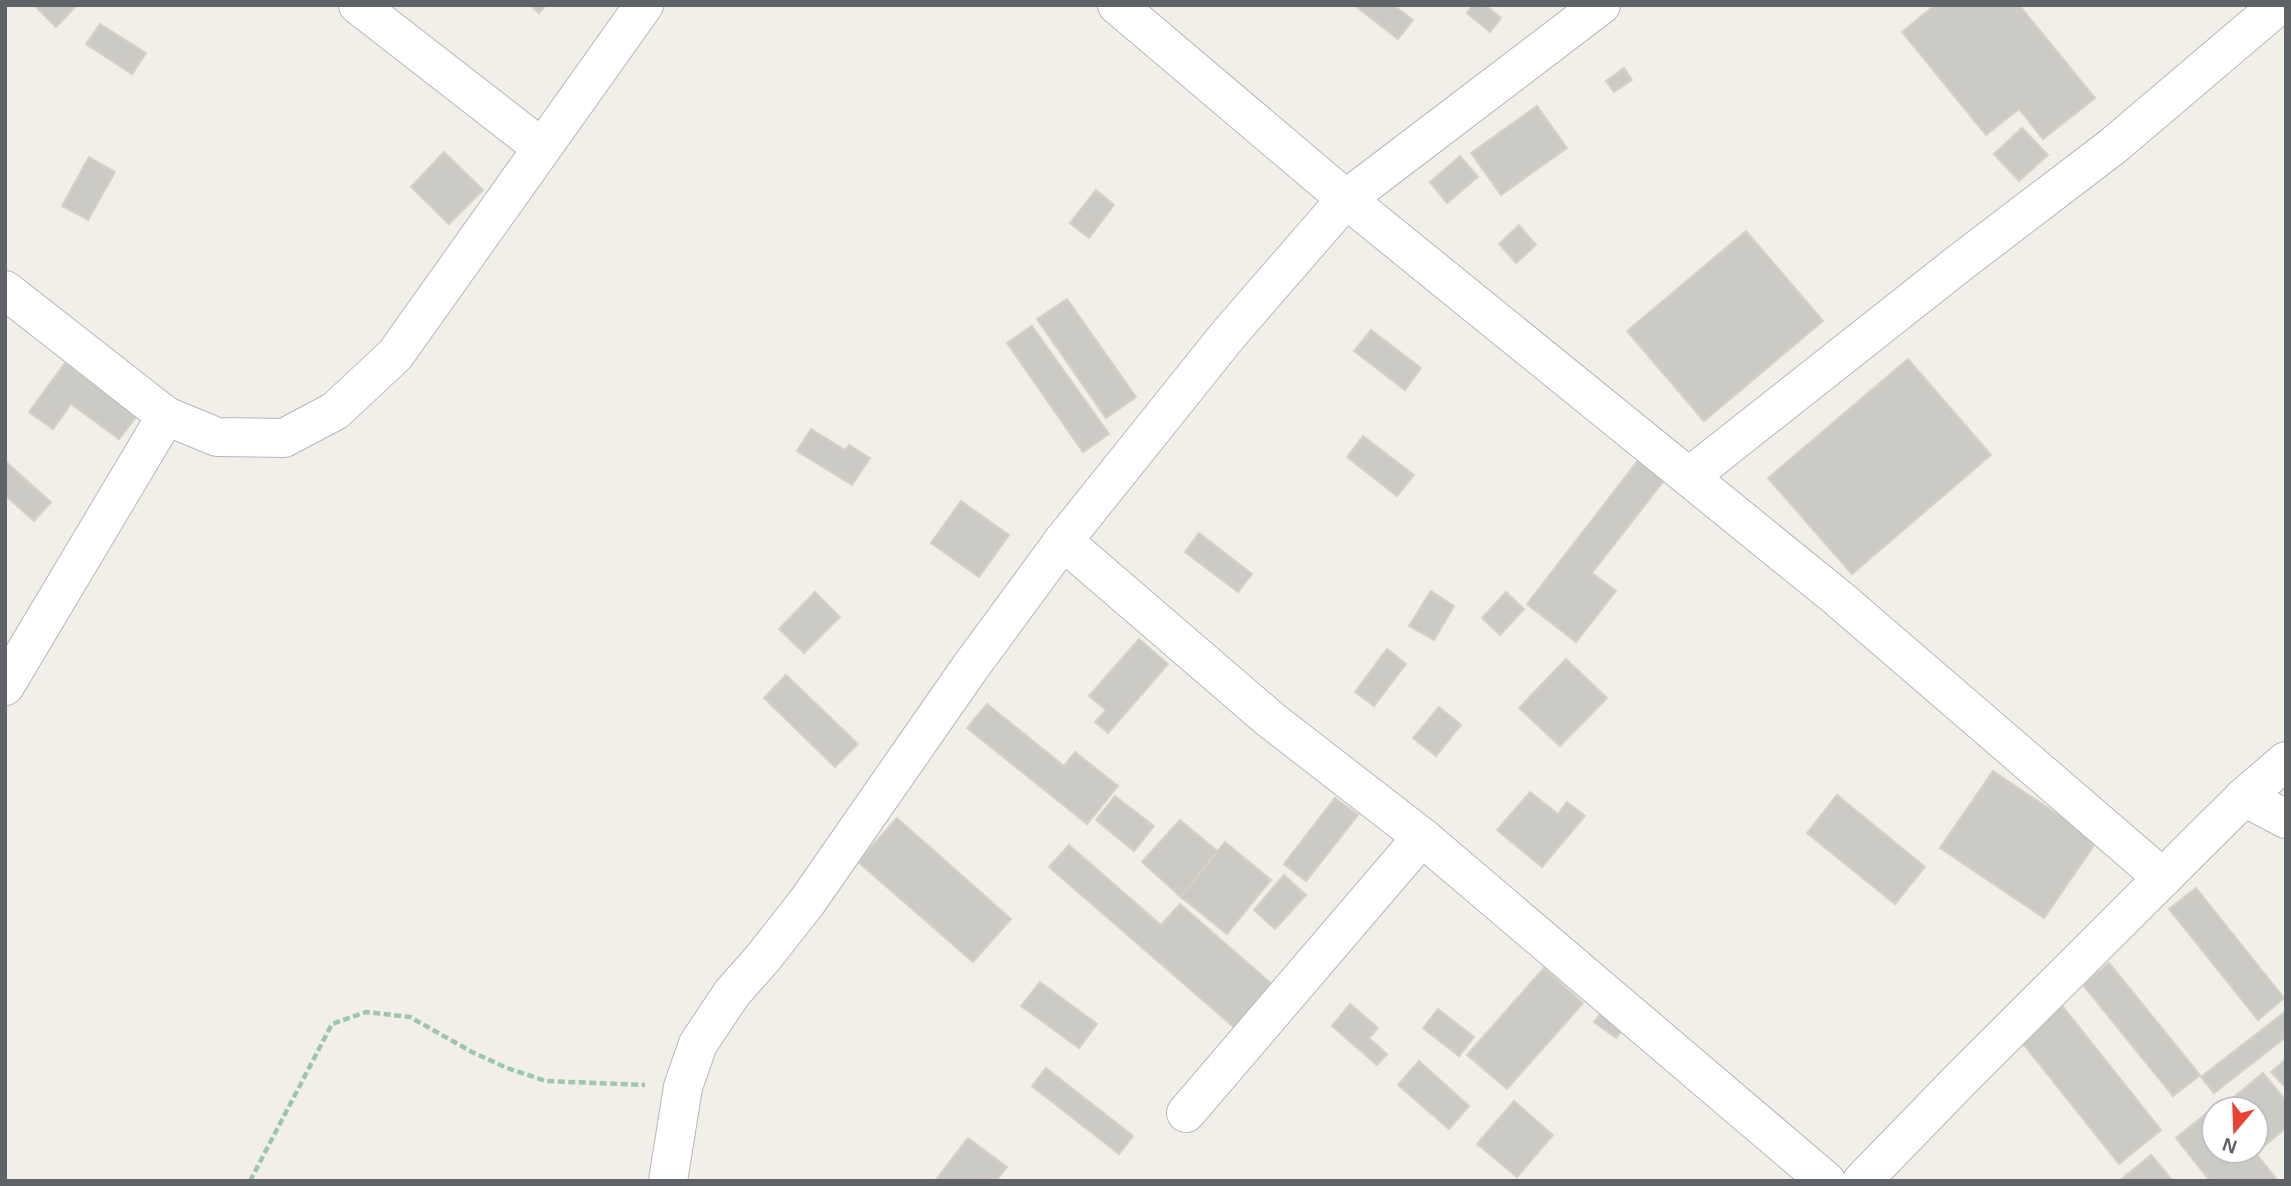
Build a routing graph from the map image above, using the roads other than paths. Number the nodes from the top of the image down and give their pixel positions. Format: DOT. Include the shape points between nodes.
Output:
graph roads {
  1 [pos="358,5"];
  2 [pos="644,5"];
  3 [pos="1117,5"];
  4 [pos="1601,5"];
  5 [pos="2279,5"];
  6 [pos="542,148"];
  7 [pos="1346,199"];
  8 [pos="5,290"];
  9 [pos="166,416"];
  10 [pos="1690,476"];
  11 [pos="1063,541"];
  12 [pos="5,686"];
  13 [pos="2286,761"];
  14 [pos="2244,797"];
  15 [pos="2286,819"];
  16 [pos="1422,837"];
  17 [pos="2163,878"];
  18 [pos="1186,1113"];
  19 [pos="668,1181"];
  20 [pos="1826,1181"];
  21 [pos="1862,1181"];
  1 -- 6 [label="street"];
  2 -- 6 [label="street"];
  3 -- 7 [label="street"];
  4 -- 7 [label="street"];
  5 -- 10 [label="street" via="2113,146"];
  6 -- 9 [label="street" via="395,355 335,411 284,438 218,437"];
  7 -- 10 [label="street"];
  7 -- 11 [label="street" via="1228,335"];
  8 -- 9 [label="street"];
  9 -- 12 [label="street"];
  10 -- 17 [label="street" via="1839,598"];
  11 -- 16 [label="street" via="1271,720"];
  11 -- 19 [label="street" via="807,902 732,993 698,1044 683,1087"];
  13 -- 14 [label="street"];
  14 -- 15 [label="street"];
  14 -- 17 [label="street"];
  16 -- 18 [label="street"];
  16 -- 20 [label="street"];
  17 -- 21 [label="street"];
}
